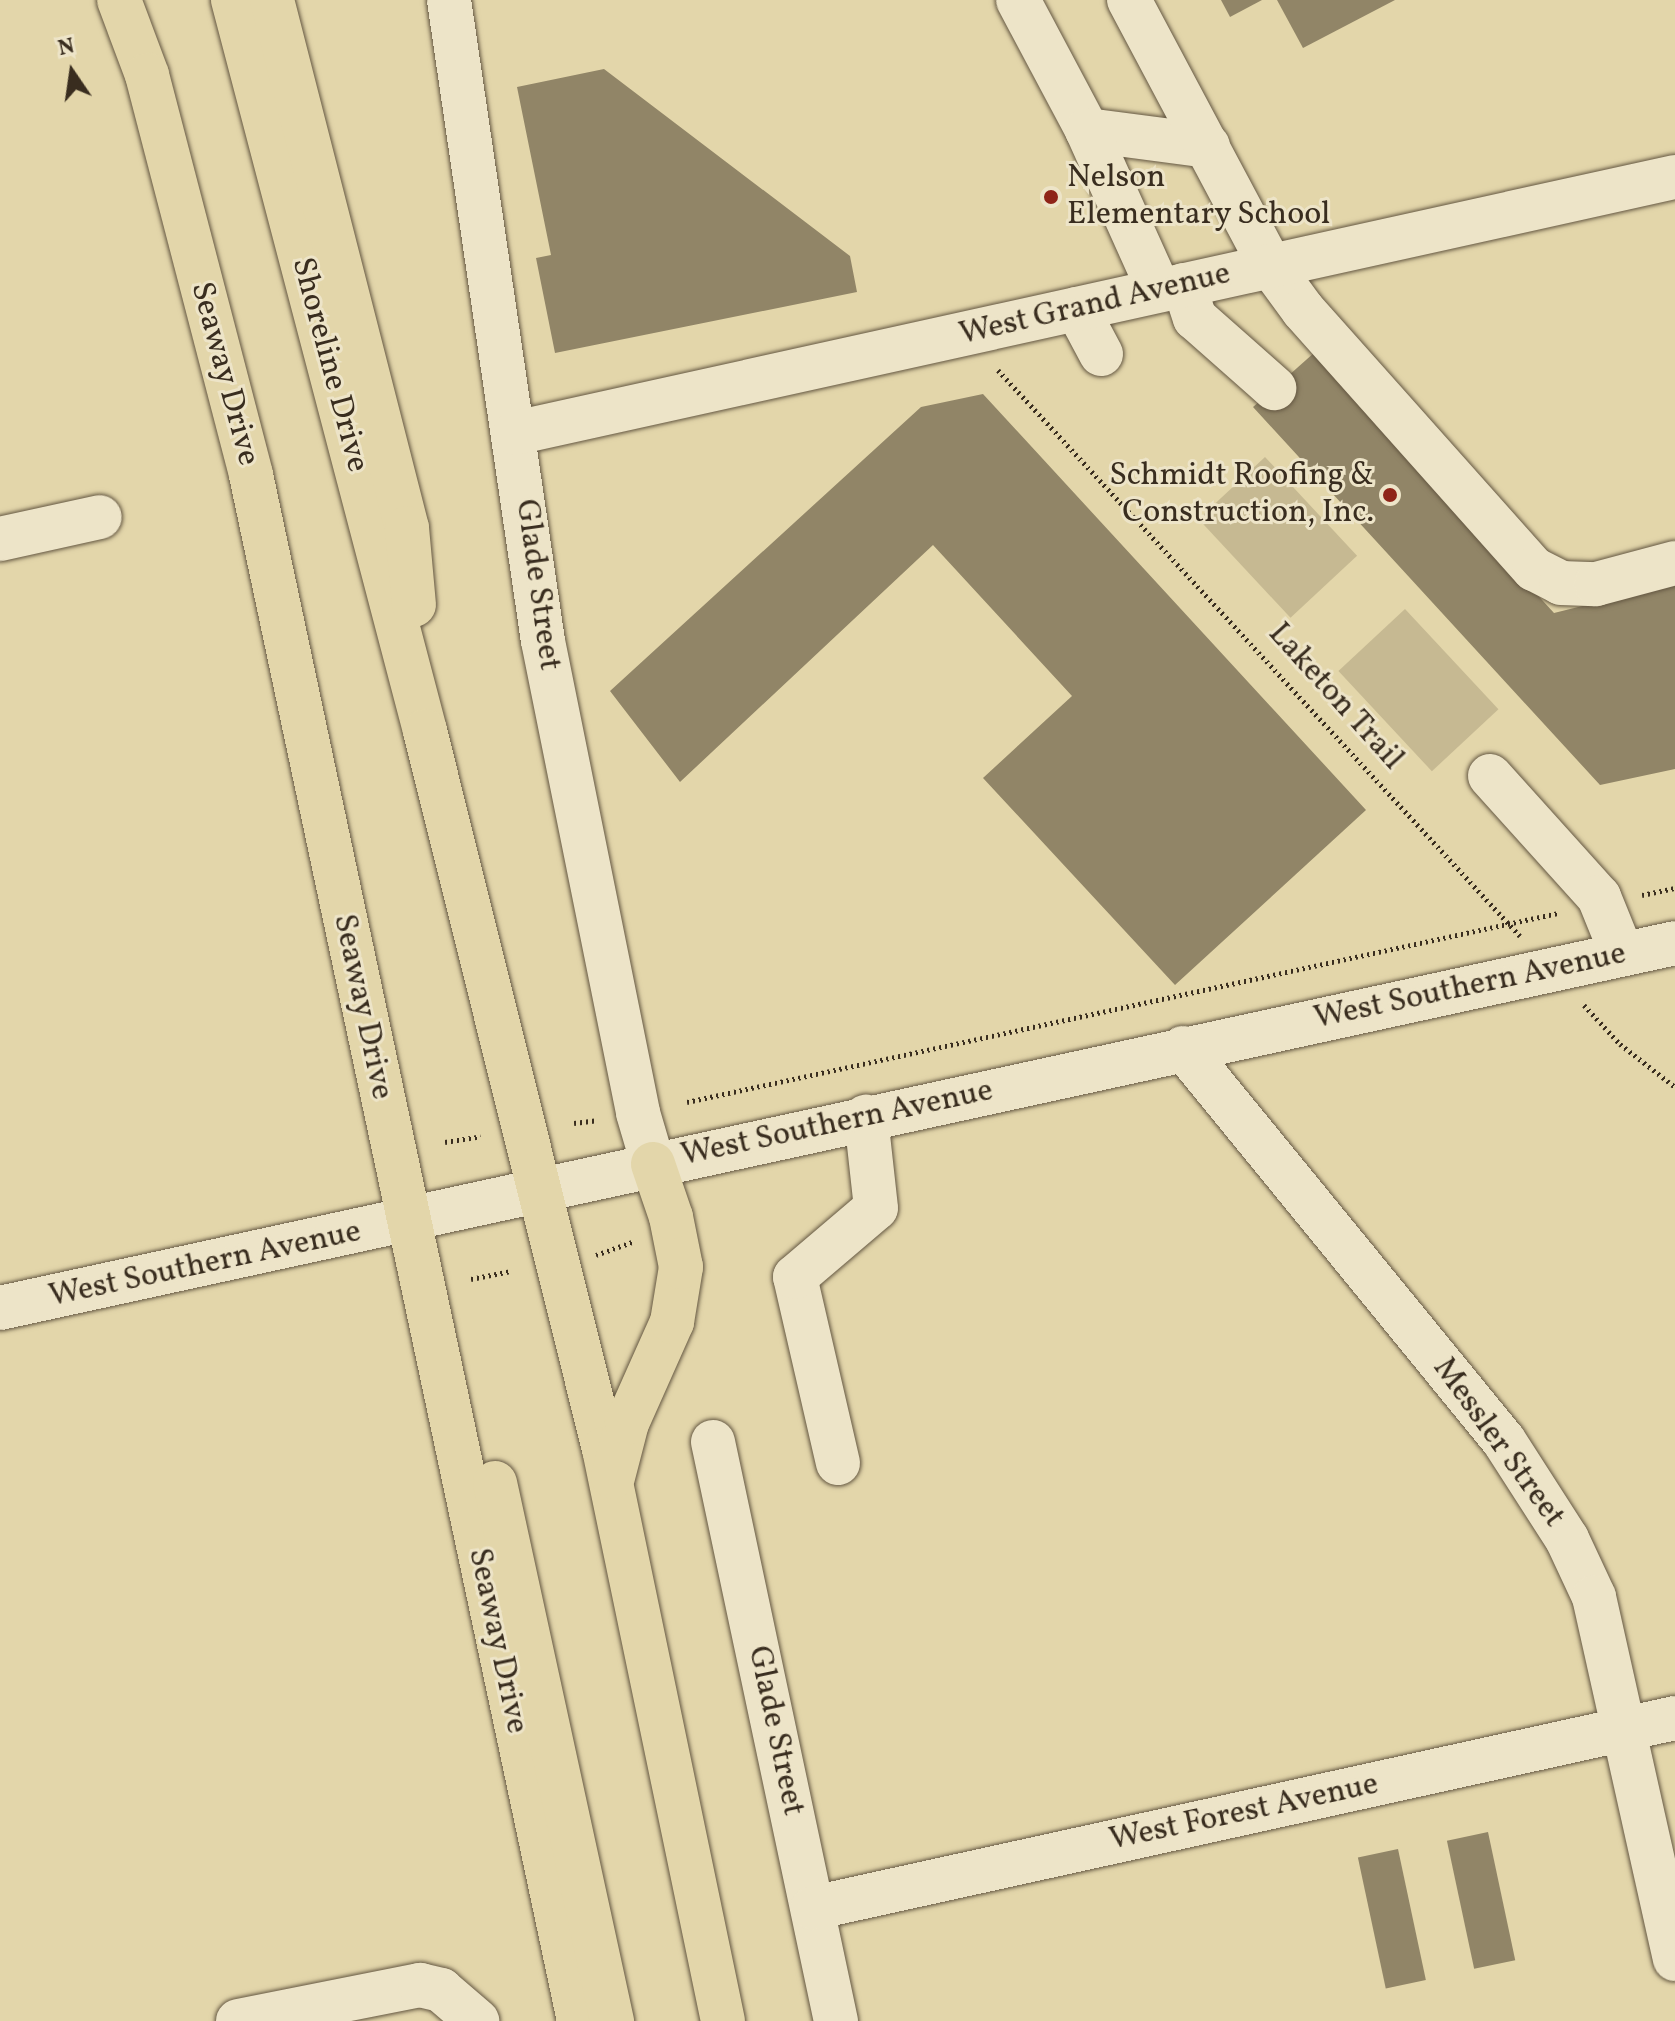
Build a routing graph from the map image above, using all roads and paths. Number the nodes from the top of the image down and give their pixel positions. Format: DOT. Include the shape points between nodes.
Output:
graph roads {
  1 [pos="119,0"];
  2 [pos="233,0"];
  3 [pos="272,0"];
  4 [pos="449,0"];
  5 [pos="1018,0"];
  6 [pos="1129,0"];
  7 [pos="1087,130"];
  8 [pos="1208,146"];
  9 [pos="1675,177"];
  10 [pos="1270,265"];
  11 [pos="1171,288"];
  12 [pos="1077,309"];
  13 [pos="964,335"];
  14 [pos="1101,354"];
  15 [pos="1274,388"];
  16 [pos="515,433"];
  17 [pos="100,517"];
  18 [pos="0,539"];
  19 [pos="1675,563"];
  20 [pos="425,731"];
  21 [pos="1490,776"];
  22 [pos="1675,888"];
  23 [pos="1602,903"];
  24 [pos="1508,923"];
  25 [pos="1675,943"];
  26 [pos="1622,954"];
  27 [pos="1552,970"];
  28 [pos="1183,1048"];
  29 [pos="1675,1087"];
  30 [pos="687,1102"];
  31 [pos="866,1117"];
  32 [pos="606,1119"];
  33 [pos="574,1123"];
  34 [pos="481,1136"];
  35 [pos="445,1142"];
  36 [pos="653,1164"];
  37 [pos="539,1191"];
  38 [pos="407,1222"];
  39 [pos="651,1236"];
  40 [pos="591,1256"];
  41 [pos="511,1271"];
  42 [pos="471,1279"];
  43 [pos="0,1308"];
  44 [pos="432,1333"];
  45 [pos="713,1442"];
  46 [pos="838,1463"];
  47 [pos="611,1483"];
  48 [pos="1675,1718"];
  49 [pos="1625,1730"];
  50 [pos="813,1908"];
  51 [pos="1675,1959"];
  52 [pos="468,2011"];
  53 [pos="238,2021"];
  54 [pos="579,2021"];
  55 [pos="612,2021"];
  56 [pos="723,2021"];
  57 [pos="836,2021"];
  1 -- 38 [label="highway, Seaway Drive" via="147,75 251,475"];
  2 -- 20 [label="highway, Shoreline Drive"];
  3 -- 20 [label="highway" via="407,528"];
  4 -- 16 [label="street, Glade Street"];
  5 -- 7 [label="street"];
  6 -- 8 [label="street"];
  7 -- 8 [label="street"];
  7 -- 11 [label="street"];
  8 -- 10 [label="street"];
  9 -- 10 [label="street, West Grand Avenue"];
  10 -- 11 [label="street, West Grand Avenue"];
  10 -- 19 [label="street" via="1303,310 1534,569 1561,583 1596,584"];
  11 -- 12 [label="street, West Grand Avenue"];
  11 -- 15 [label="street" via="1195,318"];
  12 -- 13 [label="street, West Grand Avenue"];
  12 -- 14 [label="street"];
  13 -- 16 [label="street, West Grand Avenue"];
  13 -- 24 [label="path, Laketon Trail" via="1173,555"];
  16 -- 36 [label="street, Glade Street" via="543,641 638,1113"];
  17 -- 18 [label="street"];
  20 -- 37 [label="highway"];
  21 -- 23 [label="street"];
  22 -- 23 [label="path"];
  23 -- 24 [label="path"];
  23 -- 26 [label="street"];
  24 -- 27 [label="path, Laketon Trail"];
  24 -- 30 [label="path"];
  25 -- 26 [label="street, West Southern Avenue"];
  26 -- 27 [label="street, West Southern Avenue"];
  27 -- 28 [label="street, West Southern Avenue"];
  27 -- 29 [label="path, Laketon Trail" via="1620,1044"];
  28 -- 31 [label="street, West Southern Avenue"];
  28 -- 49 [label="street, Messler Street" via="1504,1441 1567,1539 1594,1597"];
  31 -- 36 [label="street, West Southern Avenue"];
  31 -- 46 [label="street" via="876,1208 795,1277"];
  32 -- 33 [label="path"];
  34 -- 35 [label="path"];
  36 -- 37 [label="street, West Southern Avenue"];
  36 -- 47 [label="highway" via="681,1267 672,1322 627,1423"];
  37 -- 38 [label="street, West Southern Avenue"];
  37 -- 47 [label="highway"];
  38 -- 43 [label="street, West Southern Avenue"];
  38 -- 44 [label="highway, Seaway Drive"];
  39 -- 40 [label="path"];
  41 -- 42 [label="path"];
  44 -- 54 [label="highway, Seaway Drive"];
  44 -- 55 [label="highway" via="473,1384"];
  45 -- 50 [label="street, Glade Street"];
  47 -- 56 [label="highway"];
  48 -- 49 [label="street, West Forest Avenue"];
  49 -- 50 [label="street, West Forest Avenue"];
  49 -- 51 [label="street, Messler Street"];
  50 -- 57 [label="street, Glade Street"];
  52 -- 53 [label="street" via="441,1990 399,1986"];
}
